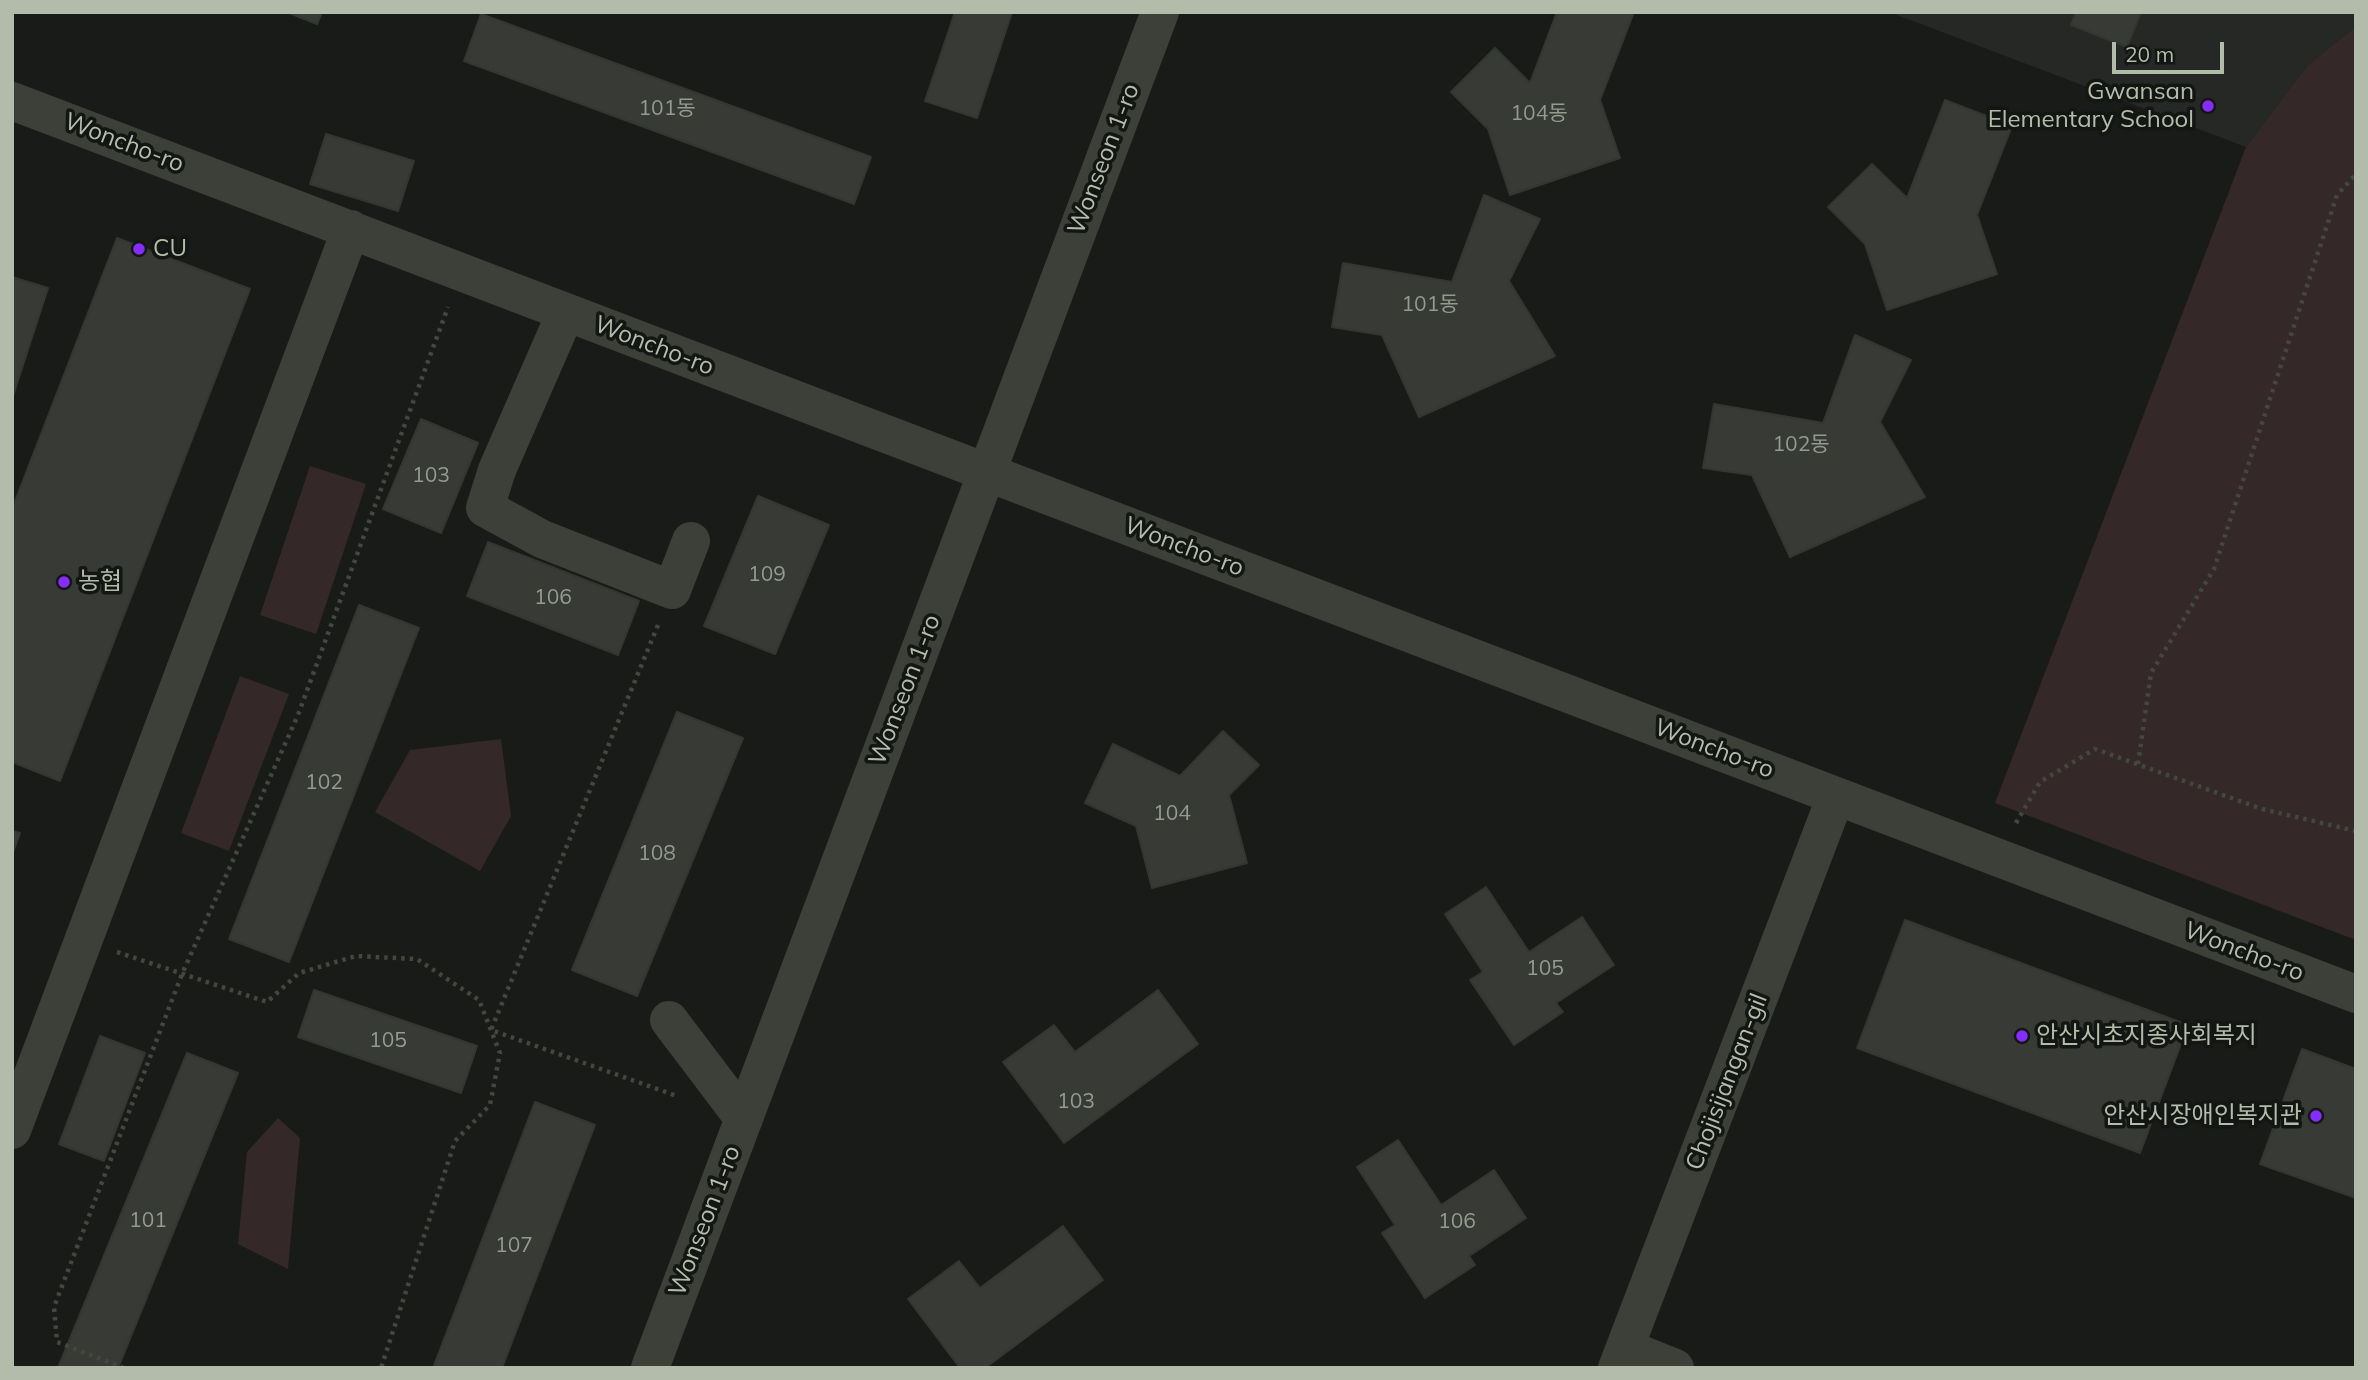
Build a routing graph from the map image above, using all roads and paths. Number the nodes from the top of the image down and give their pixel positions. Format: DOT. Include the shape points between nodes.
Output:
graph roads {
  1 [pos="1160,12"];
  2 [pos="12,101"];
  3 [pos="2356,174"];
  4 [pos="351,229"];
  5 [pos="460,272"];
  6 [pos="566,312"];
  7 [pos="987,472"];
  8 [pos="691,541"];
  9 [pos="672,590"];
  10 [pos="2138,764"];
  11 [pos="1836,796"];
  12 [pos="2356,831"];
  13 [pos="2007,861"];
  14 [pos="83,941"];
  15 [pos="182,974"];
  16 [pos="2356,994"];
  17 [pos="669,1020"];
  18 [pos="491,1030"];
  19 [pos="681,1097"];
  20 [pos="744,1119"];
  21 [pos="12,1130"];
  22 [pos="1621,1358"];
  23 [pos="124,1368"];
  24 [pos="381,1368"];
  25 [pos="650,1368"];
  26 [pos="1675,1368"];
  1 -- 7 [label="street, Wonseon 1-ro"];
  2 -- 4 [label="street, Woncho-ro"];
  3 -- 10 [label="path" via="2337,195 2214,569 2151,673"];
  4 -- 5 [label="street, Woncho-ro"];
  4 -- 14 [label="street"];
  5 -- 6 [label="street, Woncho-ro"];
  5 -- 15 [label="path" via="298,716"];
  6 -- 7 [label="street, Woncho-ro"];
  6 -- 9 [label="street" via="496,470 485,508 541,539"];
  7 -- 11 [label="street, Woncho-ro"];
  7 -- 20 [label="street, Wonseon 1-ro"];
  8 -- 9 [label="street"];
  9 -- 18 [label="path"];
  10 -- 12 [label="path" via="2262,809"];
  10 -- 13 [label="path" via="2095,748 2040,782 2017,822"];
  11 -- 13 [label="street, Woncho-ro"];
  11 -- 22 [label="street, Chojisijangan-gil"];
  13 -- 16 [label="street, Woncho-ro"];
  14 -- 15 [label="path"];
  14 -- 21 [label="street"];
  15 -- 18 [label="path" via="267,1002 299,973 356,956 417,960 479,1000"];
  15 -- 23 [label="path" via="54,1307 57,1342"];
  17 -- 20 [label="street"];
  18 -- 19 [label="path"];
  18 -- 24 [label="path" via="500,1052 490,1105 454,1141"];
  20 -- 25 [label="street, Wonseon 1-ro"];
  22 -- 26 [label="street"];
}
